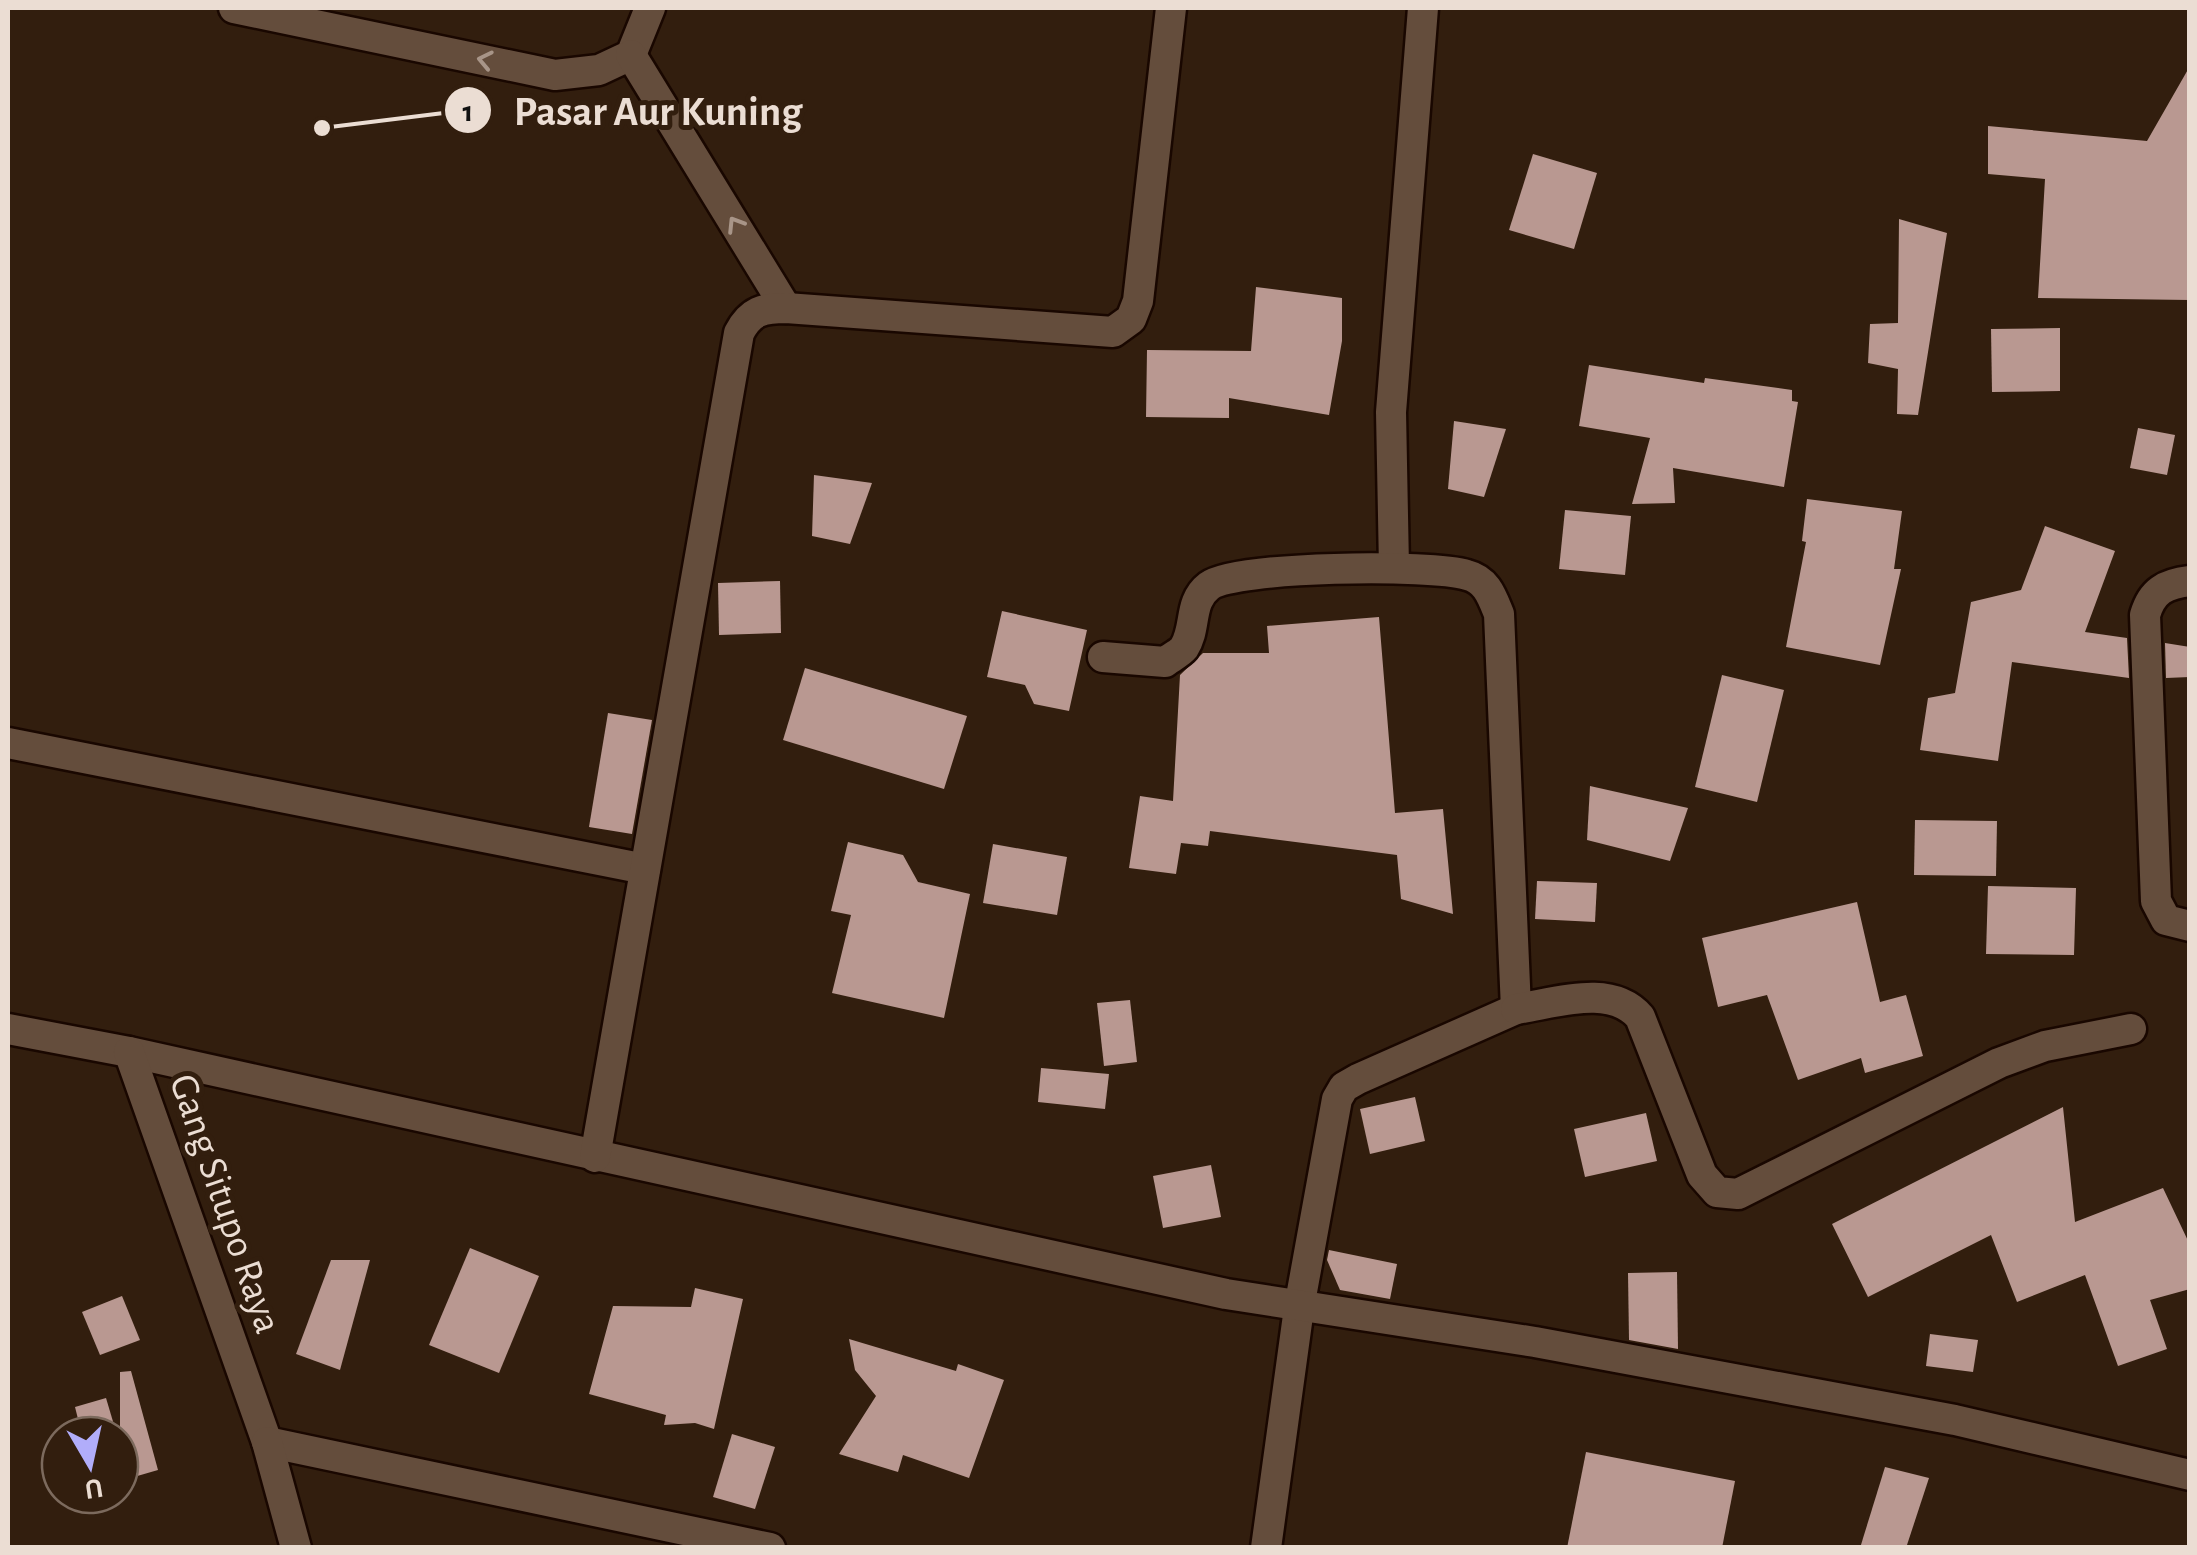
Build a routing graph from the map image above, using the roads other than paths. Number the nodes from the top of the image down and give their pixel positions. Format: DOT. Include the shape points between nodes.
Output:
graph roads {
  1 [pos="234,8"];
  2 [pos="650,8"];
  3 [pos="1171,8"];
  4 [pos="1423,8"];
  5 [pos="631,55"];
  6 [pos="786,308"];
  7 [pos="1394,567"];
  8 [pos="2190,581"];
  9 [pos="1104,657"];
  10 [pos="8,743"];
  11 [pos="645,869"];
  12 [pos="2190,926"];
  13 [pos="1516,1008"];
  14 [pos="2131,1029"];
  15 [pos="8,1030"];
  16 [pos="129,1052"];
  17 [pos="595,1157"];
  18 [pos="1298,1308"];
  19 [pos="267,1442"];
  20 [pos="2190,1475"];
  21 [pos="296,1548"];
  22 [pos="770,1548"];
  23 [pos="1266,1548"];
  5 -- 1 [label="street, one-way" via="599,70 556,75"];
  2 -- 5 [label="street"];
  3 -- 6 [label="street" via="1132,319 1113,332 1091,334"];
  4 -- 7 [label="street" via="1391,412"];
  6 -- 5 [label="street, one-way"];
  6 -- 11 [label="street" via="763,308 739,332"];
  7 -- 9 [label="street" via="1213,582 1198,596 1184,648 1165,662"];
  7 -- 13 [label="street" via="1469,575 1489,588 1499,614"];
  8 -- 12 [label="street" via="2169,584 2150,598 2145,615 2156,900 2166,920"];
  10 -- 11 [label="street"];
  11 -- 17 [label="street"];
  13 -- 14 [label="street" via="1610,997 1627,1002 1640,1017 1702,1176 1717,1192 1738,1194 1999,1063"];
  13 -- 18 [label="street" via="1344,1087 1333,1112"];
  15 -- 16 [label="street, Gang Situpo Raya"];
  16 -- 17 [label="street"];
  16 -- 19 [label="street, Gang Situpo Raya"];
  17 -- 18 [label="street"];
  18 -- 20 [label="street" via="1535,1342 1955,1420"];
  18 -- 23 [label="street"];
  19 -- 21 [label="street, Gang Situpo Raya"];
  19 -- 22 [label="street"];
}
